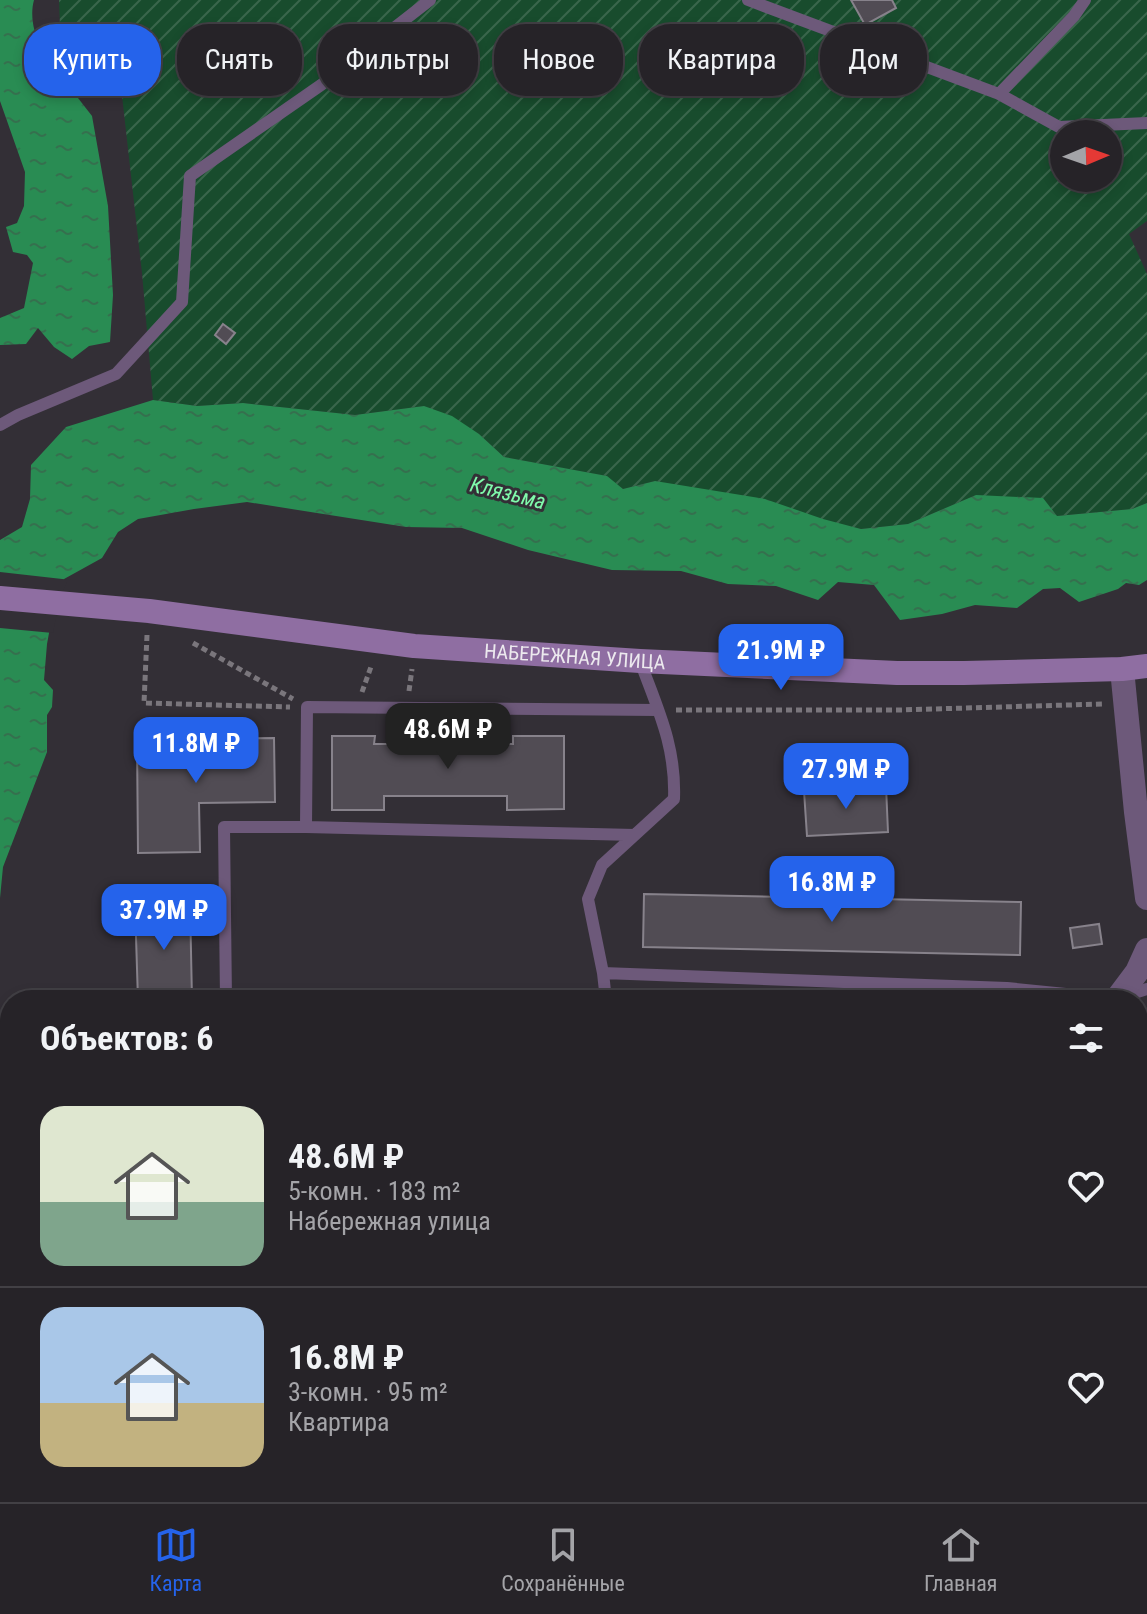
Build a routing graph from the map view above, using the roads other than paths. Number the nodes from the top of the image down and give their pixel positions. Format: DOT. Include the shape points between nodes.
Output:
graph roads {
  1 [pos="430,0"];
  2 [pos="748,0"];
  3 [pos="1085,0"];
  4 [pos="999,94"];
  5 [pos="1147,123"];
  6 [pos="0,425"];
  7 [pos="0,598"];
  8 [pos="640,661"];
  9 [pos="1147,666"];
  10 [pos="1122,669"];
  11 [pos="658,710"];
  12 [pos="306,827"];
  13 [pos="635,835"];
  14 [pos="1147,898"];
  15 [pos="1147,950"];
  16 [pos="603,973"];
  17 [pos="226,990"];
  18 [pos="605,990"];
  19 [pos="1025,990"];
  20 [pos="1124,990"];
  1 -- 6 [label="lane" via="321,85 190,176 182,302 116,374"];
  2 -- 4 [label="lane"];
  3 -- 4 [label="lane"];
  4 -- 5 [label="lane" via="1059,127"];
  7 -- 8 [label="street, НАБЕРЕЖНАЯ УЛИЦА" via="148,621"];
  8 -- 10 [label="street, НАБЕРЕЖНАЯ УЛИЦА" via="897,673"];
  8 -- 11 [label="lane"];
  9 -- 10 [label="street, НАБЕРЕЖНАЯ УЛИЦА"];
  10 -- 14 [label="street"];
  11 -- 12 [label="lane" via="307,707"];
  11 -- 13 [label="lane" via="675,774 674,799"];
  12 -- 13 [label="lane"];
  12 -- 17 [label="lane" via="224,827"];
  13 -- 16 [label="lane" via="602,865 588,899"];
  15 -- 20 [label="street"];
  16 -- 18 [label="lane"];
  16 -- 19 [label="lane"];
}
